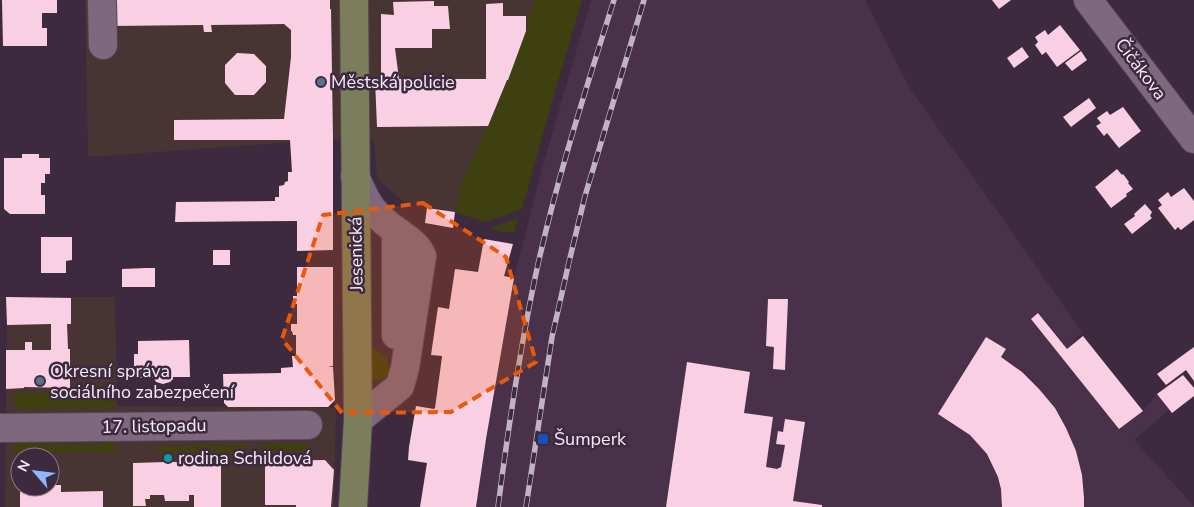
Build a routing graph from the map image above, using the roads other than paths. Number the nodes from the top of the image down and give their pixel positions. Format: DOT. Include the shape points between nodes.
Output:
graph roads {
  1 [pos="102,0"];
  2 [pos="354,0"];
  3 [pos="1088,0"];
  4 [pos="103,45"];
  5 [pos="1194,139"];
  6 [pos="355,176"];
  7 [pos="396,231"];
  8 [pos="356,242"];
  9 [pos="358,420"];
  10 [pos="308,425"];
  11 [pos="0,428"];
  12 [pos="353,507"];
  1 -- 4 [label="street"];
  2 -- 6 [label="main road, Jesenická"];
  3 -- 5 [label="street, Čičákova"];
  6 -- 7 [label="street" via="363,196"];
  6 -- 8 [label="main road, Jesenická"];
  7 -- 8 [label="street"];
  7 -- 9 [label="street" via="409,239 422,256 400,386"];
  8 -- 9 [label="main road, Jesenická"];
  9 -- 12 [label="main road, Jesenická"];
  10 -- 11 [label="street, 17. listopadu"];
}
